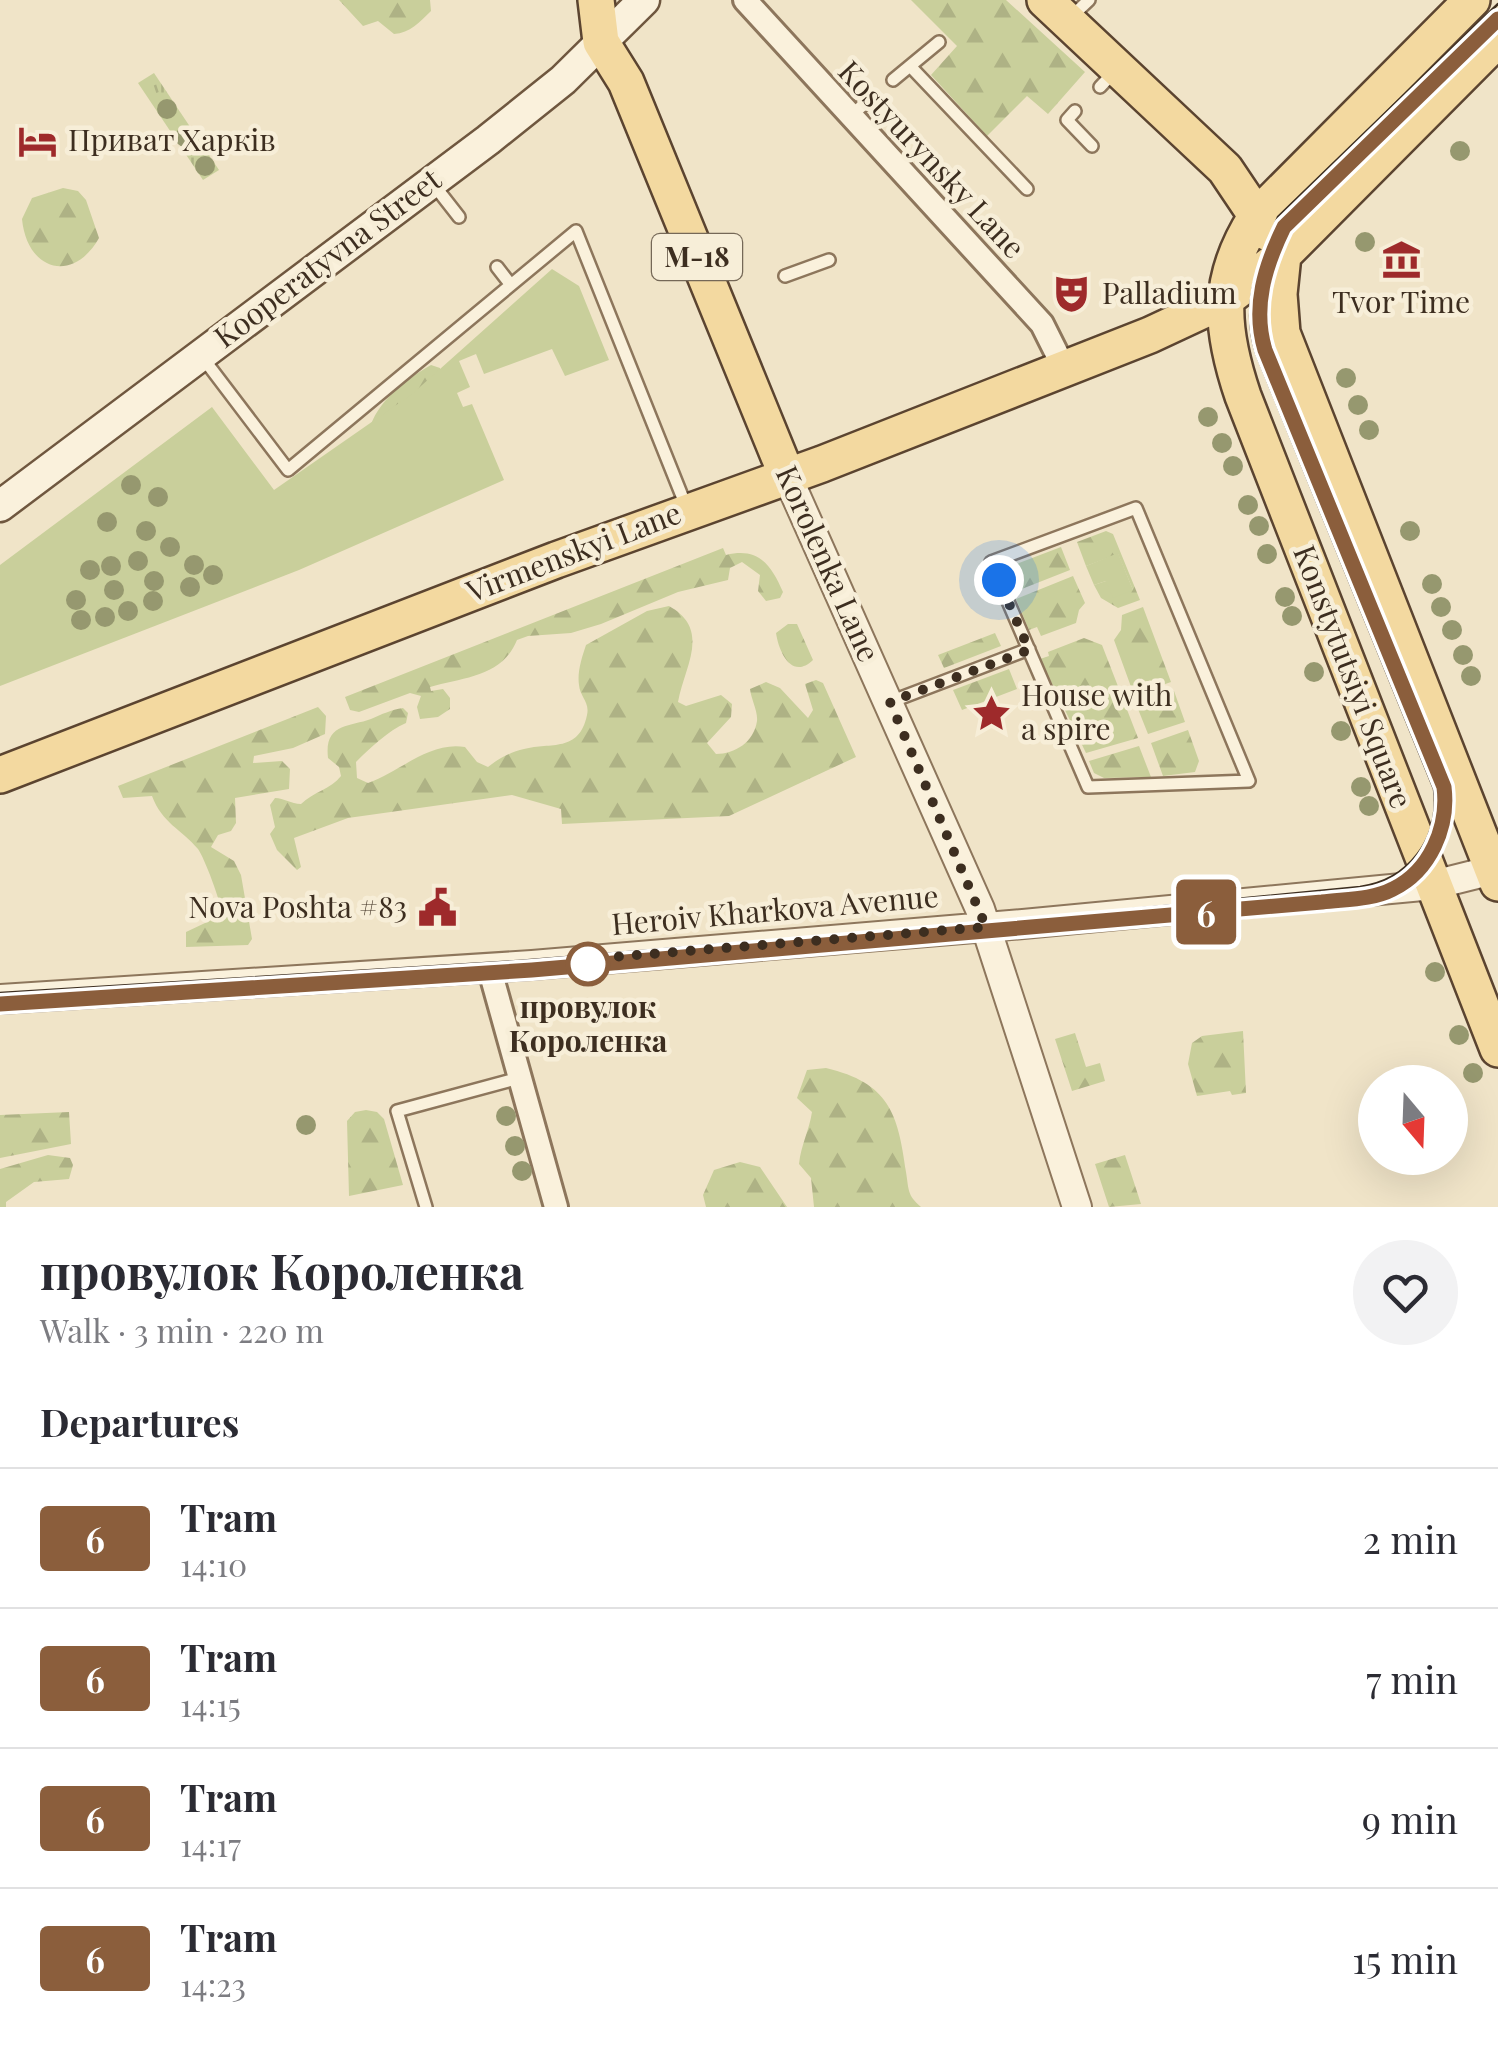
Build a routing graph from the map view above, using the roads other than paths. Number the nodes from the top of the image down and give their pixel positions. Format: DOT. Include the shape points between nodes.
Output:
graph roads {
  1 [pos="596,0"];
  2 [pos="644,0"];
  3 [pos="745,0"];
  4 [pos="1468,3"];
  5 [pos="1067,7"];
  6 [pos="1498,40"];
  7 [pos="601,42"];
  8 [pos="938,42"];
  9 [pos="910,66"];
  10 [pos="893,80"];
  11 [pos="868,101"];
  12 [pos="1075,111"];
  13 [pos="849,117"];
  14 [pos="1092,146"];
  15 [pos="432,181"];
  16 [pos="1027,189"];
  17 [pos="459,217"];
  18 [pos="1256,217"];
  19 [pos="1283,255"];
  20 [pos="830,260"];
  21 [pos="497,267"];
  22 [pos="785,276"];
  23 [pos="511,284"];
  24 [pos="1226,300"];
  25 [pos="200,354"];
  26 [pos="1064,368"];
  27 [pos="787,476"];
  28 [pos="0,506"];
  29 [pos="688,510"];
  30 [pos="1029,650"];
  31 [pos="890,702"];
  32 [pos="0,775"];
  33 [pos="1496,874"];
  34 [pos="1434,885"];
  35 [pos="986,927"];
  36 [pos="489,968"];
  37 [pos="0,999"];
  38 [pos="1498,1049"];
  39 [pos="519,1078"];
  40 [pos="426,1207"];
  41 [pos="556,1207"];
  42 [pos="1077,1207"];
  1 -- 7 [label="main road, М-18"];
  2 -- 7 [label="main road, Kooperatyvna Street"];
  3 -- 13 [label="street, Kostyurynsky Lane" via="789,36"];
  4 -- 6 [label="street"];
  4 -- 18 [label="main road, Konstytutsiyi Square"];
  5 -- 18 [label="main road" via="1109,77 1224,169"];
  6 -- 19 [label="main road, Virmenskyi Lane"];
  7 -- 15 [label="main road, Kooperatyvna Street" via="563,80"];
  7 -- 27 [label="main road, Korolenka Lane / М-18" via="626,82 721,300"];
  8 -- 9 [label="lane"];
  9 -- 10 [label="lane"];
  9 -- 16 [label="lane"];
  11 -- 13 [label="lane"];
  12 -- 14 [label="lane" via="1067,120"];
  13 -- 26 [label="street, Kostyurynsky Lane" via="1042,324"];
  15 -- 17 [label="lane"];
  15 -- 25 [label="main road, Kooperatyvna Street"];
  18 -- 19 [label="main road"];
  18 -- 24 [label="main road, Konstytutsiyi Square" via="1233,257"];
  19 -- 24 [label="main road, Virmenskyi Lane"];
  19 -- 33 [label="main road, Konstytutsiyi Square" via="1282,333"];
  20 -- 22 [label="lane"];
  21 -- 23 [label="lane"];
  23 -- 25 [label="lane" via="288,470"];
  23 -- 29 [label="lane" via="576,231"];
  24 -- 26 [label="main road, Virmenskyi Lane"];
  24 -- 34 [label="main road, Konstytutsiyi Square" via="1242,396"];
  25 -- 28 [label="main road, Kooperatyvna Street"];
  26 -- 27 [label="main road, Virmenskyi Lane"];
  27 -- 29 [label="main road, Virmenskyi Lane"];
  27 -- 31 [label="street, Korolenka Lane"];
  29 -- 32 [label="main road, Virmenskyi Lane"];
  30 -- 30 [label="lane" via="991,562 1136,508 1249,781 1088,787"];
  30 -- 31 [label="lane"];
  31 -- 35 [label="street, Korolenka Lane"];
  33 -- 34 [label="street, Heroiv Kharkova Avenue"];
  34 -- 35 [label="street, Heroiv Kharkova Avenue"];
  34 -- 38 [label="main road, Konstytutsiyi Square"];
  35 -- 36 [label="street, Heroiv Kharkova Avenue"];
  35 -- 42 [label="street, Korolenka Lane"];
  36 -- 37 [label="street, Heroiv Kharkova Avenue"];
  36 -- 39 [label="street"];
  39 -- 40 [label="lane" via="397,1111"];
  39 -- 41 [label="street"];
}
